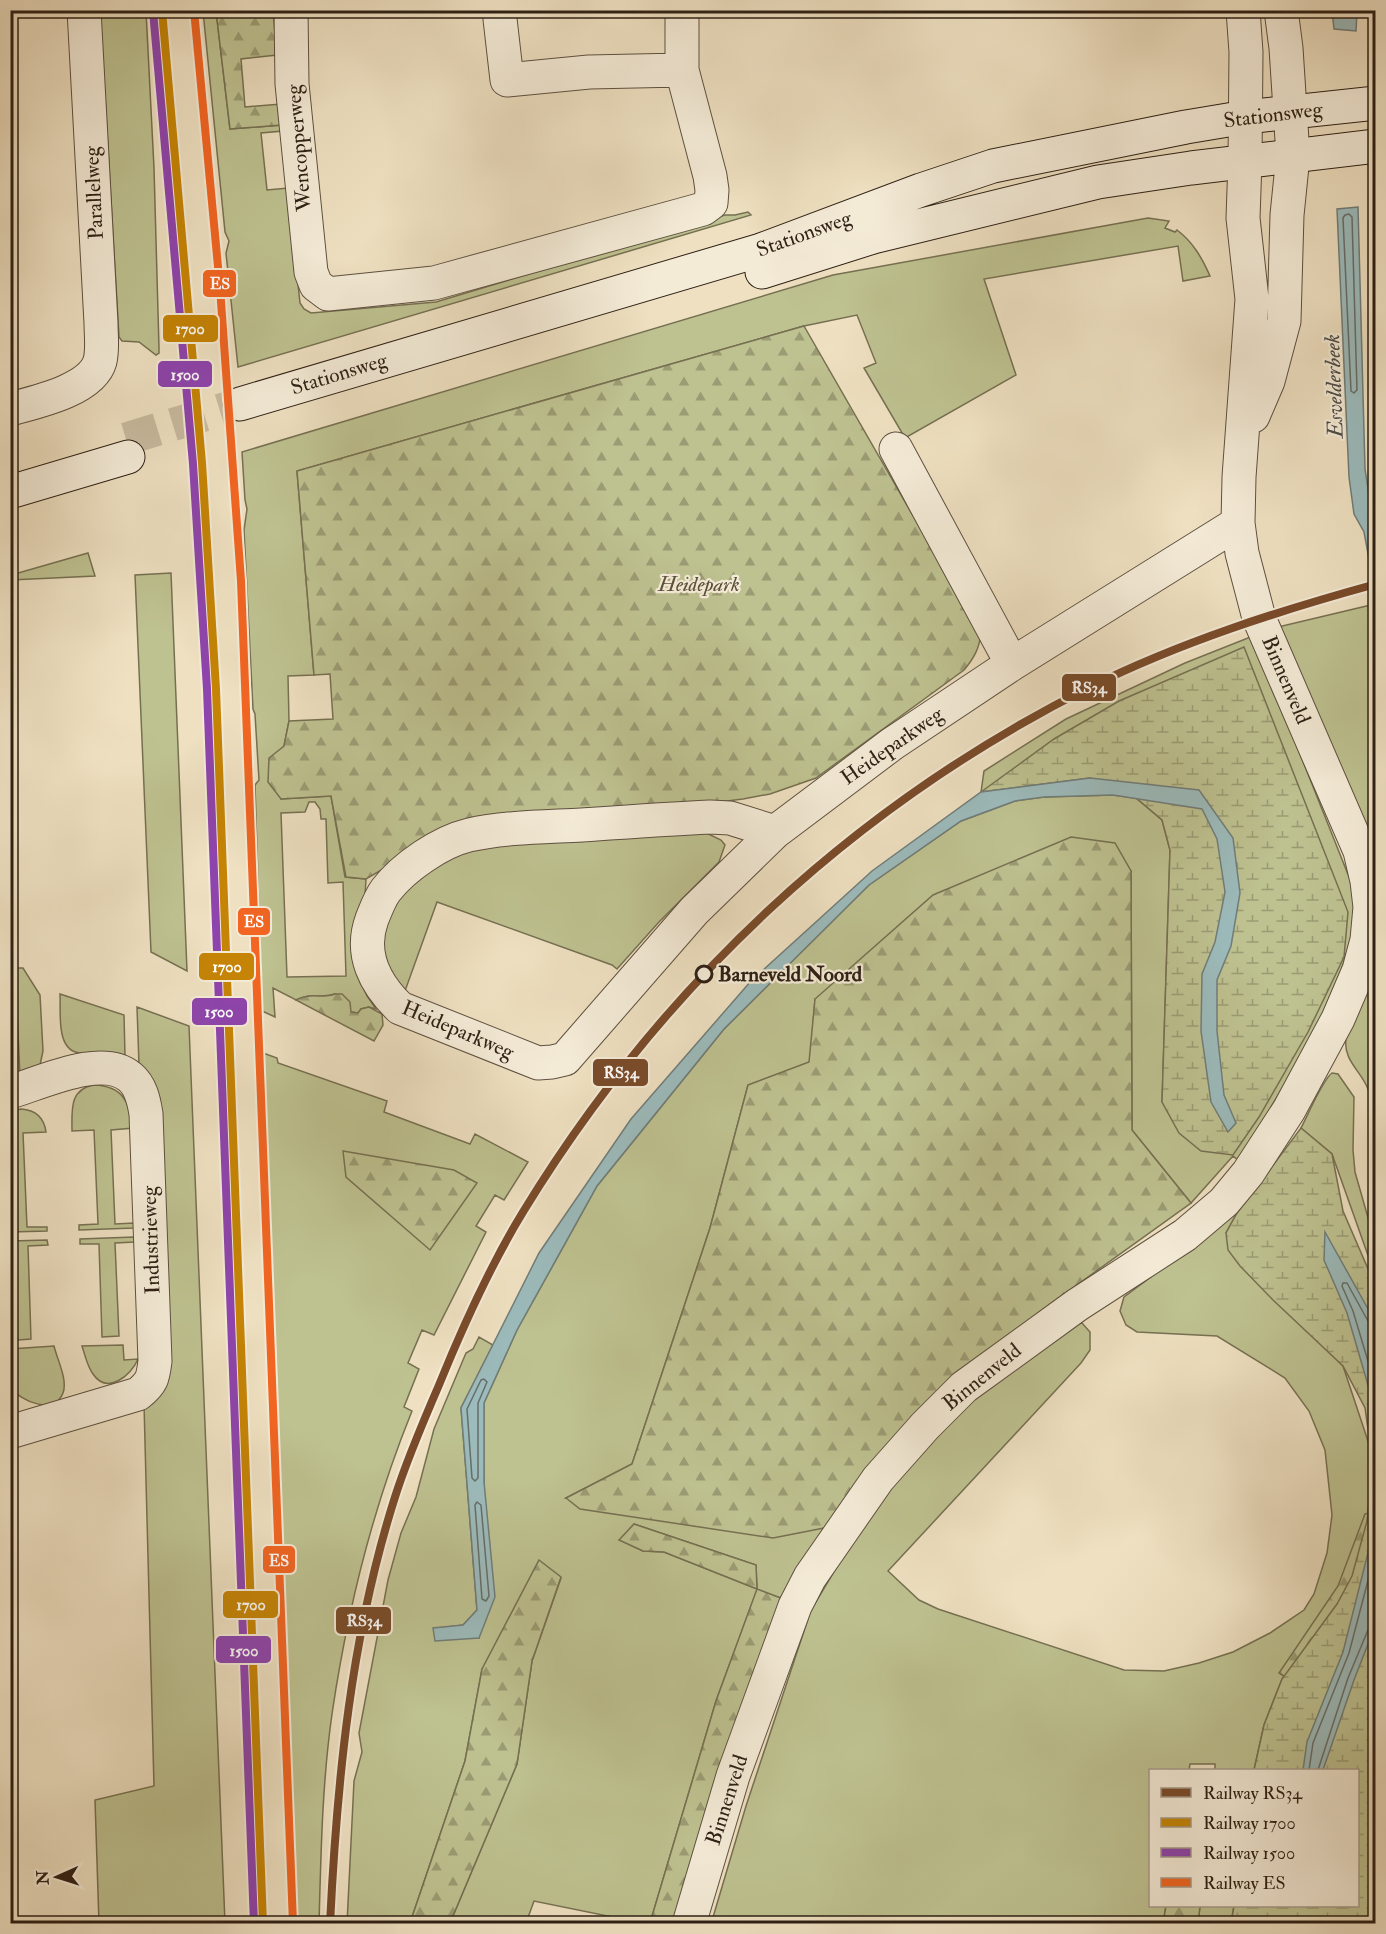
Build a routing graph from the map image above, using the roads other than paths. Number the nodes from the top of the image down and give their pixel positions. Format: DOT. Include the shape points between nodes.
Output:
graph roads {
  1 [pos="84,10"];
  2 [pos="291,10"];
  3 [pos="682,10"];
  4 [pos="1244,10"];
  5 [pos="1281,10"];
  6 [pos="500,19"];
  7 [pos="682,70"];
  8 [pos="1376,103"];
  9 [pos="1291,112"];
  10 [pos="1246,117"];
  11 [pos="1376,146"];
  12 [pos="1293,156"];
  13 [pos="1245,161"];
  14 [pos="10,409"];
  15 [pos="1241,445"];
  16 [pos="896,448"];
  17 [pos="10,473"];
  18 [pos="10,492"];
  19 [pos="1238,523"];
  20 [pos="1012,664"];
  21 [pos="775,832"];
  22 [pos="1373,906"];
  23 [pos="10,1092"];
  24 [pos="10,1432"];
  25 [pos="689,1923"];
  1 -- 14 [label="street, Parallelweg" via="100,361 93,375 74,387"];
  2 -- 7 [label="street, Wencopperweg" via="294,96 311,272 316,285 328,294 434,284 704,209 711,203 712,190"];
  3 -- 7 [label="street"];
  4 -- 10 [label="street"];
  5 -- 9 [label="street"];
  6 -- 7 [label="street" via="507,80 589,72"];
  8 -- 9 [label="street, Stationsweg"];
  9 -- 10 [label="street, Stationsweg"];
  9 -- 12 [label="street, Binnenveld"];
  10 -- 13 [label="street, Binnenveld"];
  10 -- 13 [label="street, Stationsweg" via="993,166 760,250 241,414 765,271 873,237 1098,182"];
  11 -- 12 [label="street, Stationsweg"];
  12 -- 13 [label="street, Stationsweg"];
  12 -- 15 [label="street, Binnenveld" via="1286,222 1284,321 1268,381"];
  13 -- 15 [label="street, Binnenveld" via="1243,218 1252,298"];
  15 -- 19 [label="street, Binnenveld"];
  16 -- 20 [label="street"];
  17 -- 18 [label="street" via="127,448"];
  19 -- 20 [label="street, Heideparkweg"];
  19 -- 22 [label="street, Binnenveld" via="1245,571 1259,618 1360,850"];
  20 -- 21 [label="street, Heideparkweg" via="892,744"];
  21 -- 21 [label="street, Heideparkweg" via="710,816 468,836 419,860 385,891 370,924 368,947 373,972 384,993 400,1008 538,1063 564,1059 694,911"];
  22 -- 25 [label="street, Binnenveld" via="1359,970 1338,1018 1289,1110 1224,1202 1185,1235 1077,1305 964,1387 878,1479 810,1576 795,1606 733,1776"];
  23 -- 24 [label="street, Industrieweg" via="95,1068 121,1072 139,1088 147,1114 155,1360 153,1377 138,1394"];
}
